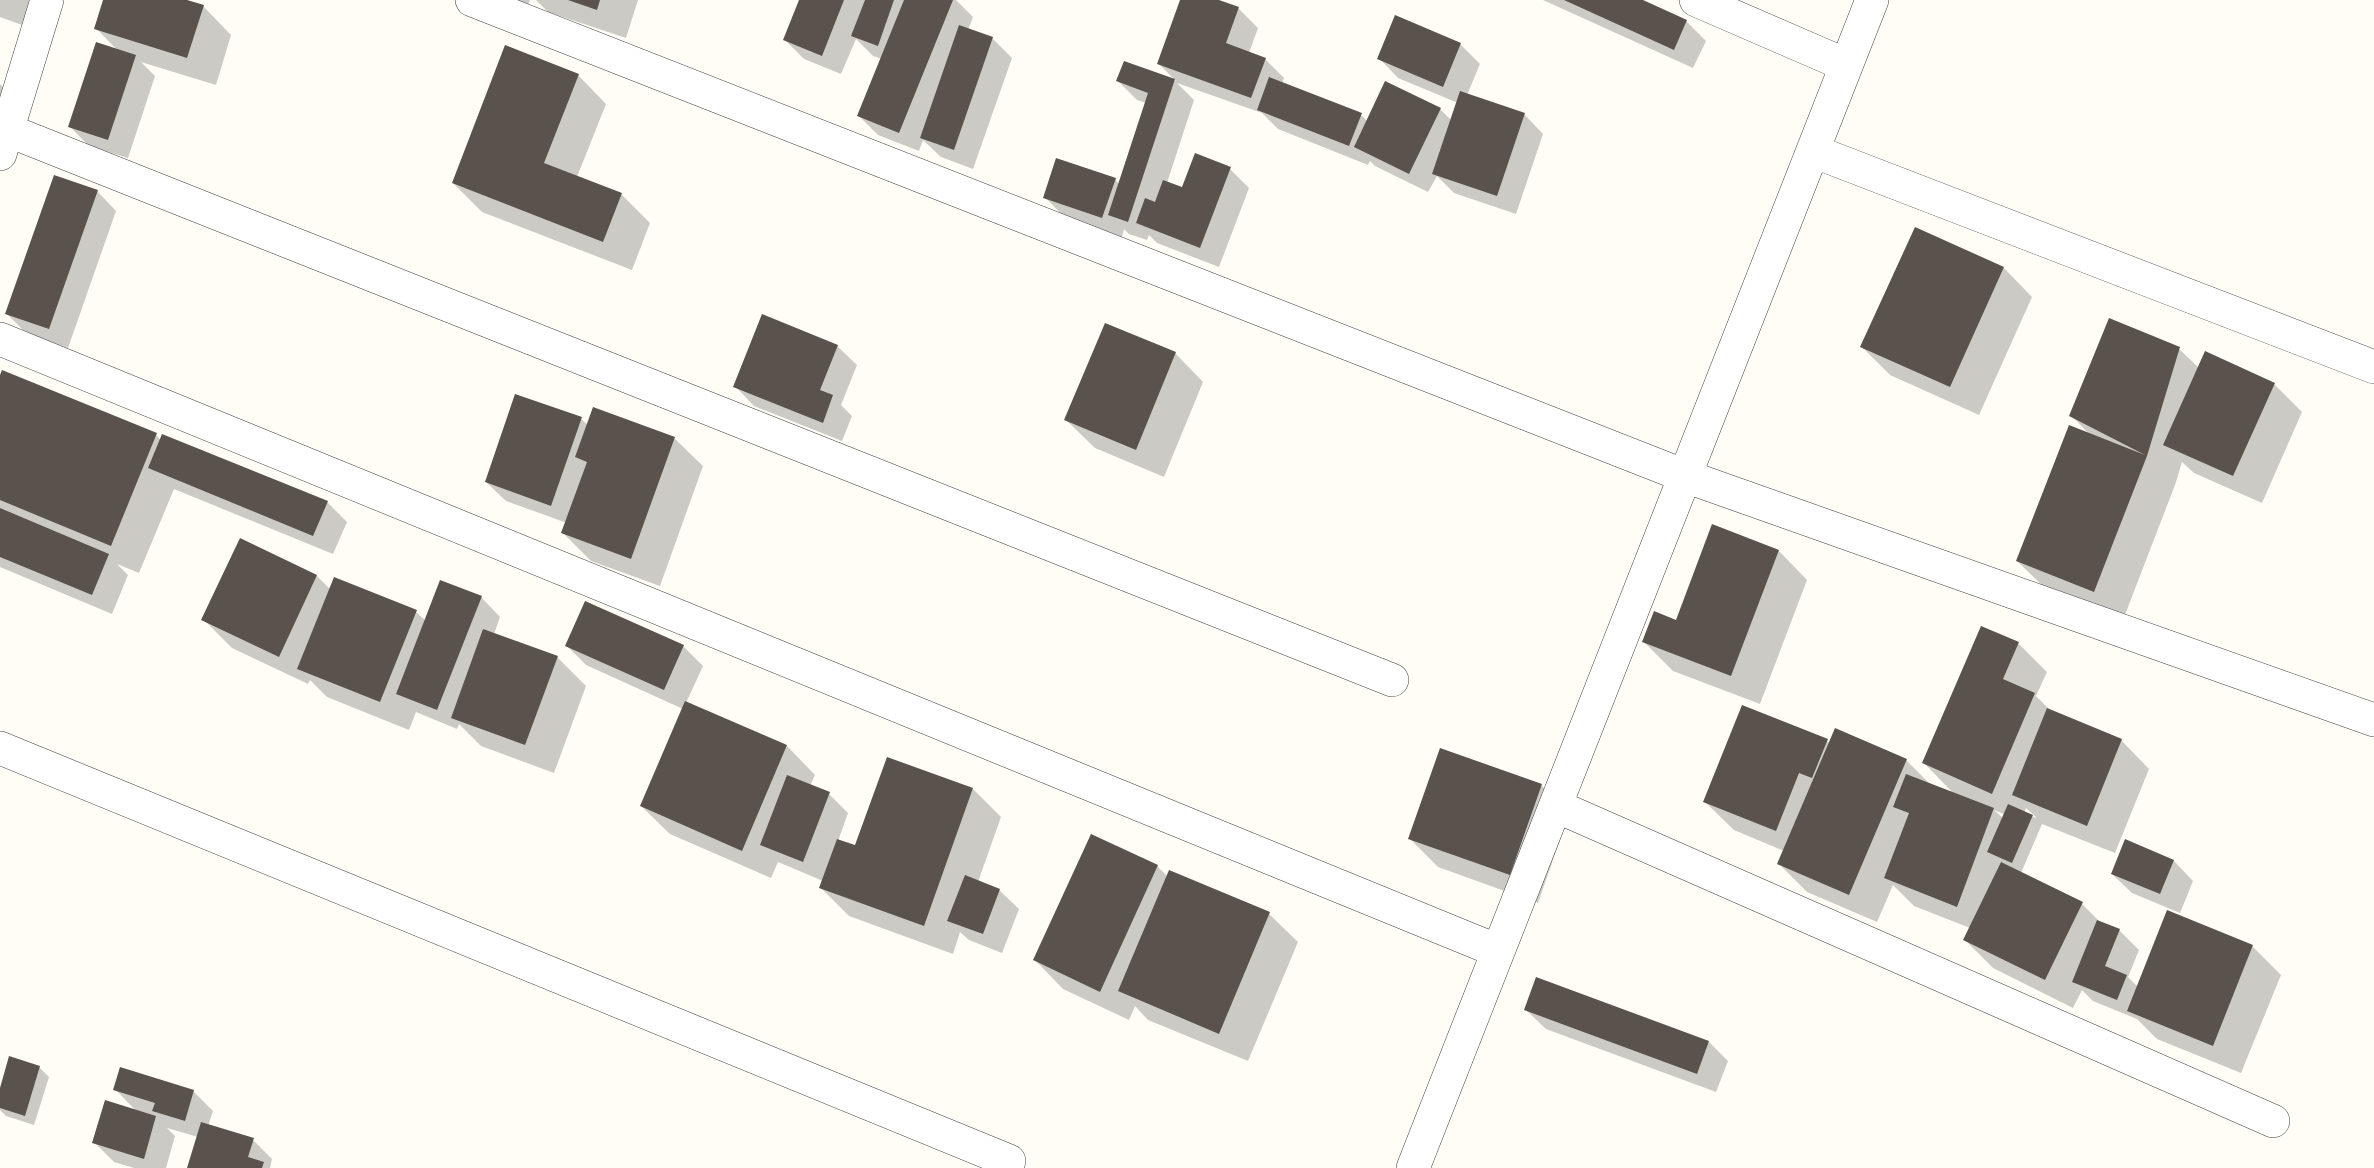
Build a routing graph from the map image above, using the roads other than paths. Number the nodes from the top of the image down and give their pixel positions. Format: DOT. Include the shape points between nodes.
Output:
graph roads {
  1 [pos="46,0"];
  2 [pos="472,0"];
  3 [pos="1696,0"];
  4 [pos="1872,0"];
  5 [pos="1846,65"];
  6 [pos="4,142"];
  7 [pos="1813,151"];
  8 [pos="0,339"];
  9 [pos="2374,367"];
  10 [pos="1685,476"];
  11 [pos="1392,680"];
  12 [pos="2374,720"];
  13 [pos="0,748"];
  14 [pos="1556,806"];
  15 [pos="1498,951"];
  16 [pos="2272,1121"];
  17 [pos="1009,1161"];
  18 [pos="1413,1168"];
  1 -- 6 [label="street"];
  2 -- 10 [label="street"];
  3 -- 5 [label="street"];
  4 -- 5 [label="street"];
  5 -- 7 [label="street"];
  6 -- 11 [label="street"];
  7 -- 9 [label="street"];
  7 -- 10 [label="street"];
  8 -- 15 [label="street"];
  10 -- 12 [label="street"];
  10 -- 14 [label="street"];
  13 -- 17 [label="street"];
  14 -- 15 [label="street"];
  14 -- 16 [label="street"];
  15 -- 18 [label="street"];
}
